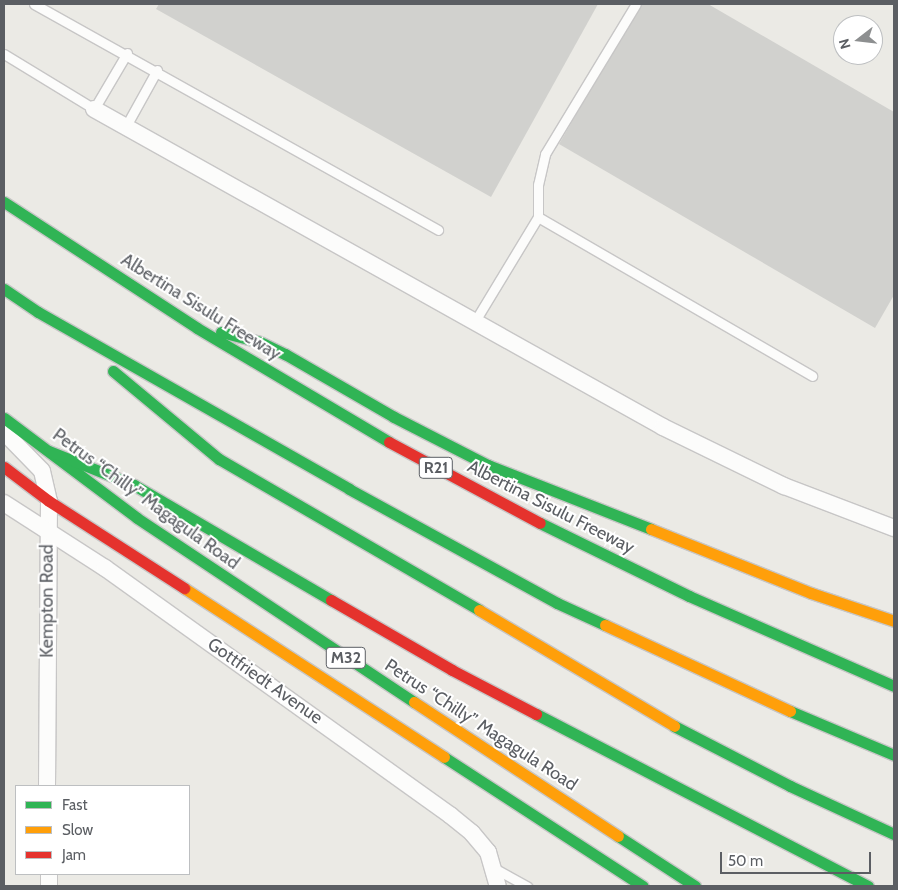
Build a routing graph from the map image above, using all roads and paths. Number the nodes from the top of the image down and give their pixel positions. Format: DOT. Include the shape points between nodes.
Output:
graph roads {
  1 [pos="34,4"];
  2 [pos="636,4"];
  3 [pos="127,53"];
  4 [pos="4,54"];
  5 [pos="157,70"];
  6 [pos="94,109"];
  7 [pos="126,126"];
  8 [pos="4,202"];
  9 [pos="538,217"];
  10 [pos="438,230"];
  11 [pos="4,289"];
  12 [pos="38,312"];
  13 [pos="475,321"];
  14 [pos="197,328"];
  15 [pos="812,376"];
  16 [pos="4,418"];
  17 [pos="4,432"];
  18 [pos="49,451"];
  19 [pos="4,467"];
  20 [pos="49,500"];
  21 [pos="4,503"];
  22 [pos="894,528"];
  23 [pos="48,533"];
  24 [pos="894,621"];
  25 [pos="894,686"];
  26 [pos="894,755"];
  27 [pos="48,785"];
  28 [pos="894,834"];
  29 [pos="494,868"];
  30 [pos="498,886"];
  31 [pos="527,886"];
  32 [pos="641,886"];
  33 [pos="695,886"];
  34 [pos="868,886"];
  1 -- 3 [label="lane"];
  2 -- 9 [label="lane" via="545,154 538,185"];
  3 -- 5 [label="lane"];
  3 -- 6 [label="lane"];
  4 -- 6 [label="lane"];
  5 -- 7 [label="lane"];
  5 -- 10 [label="lane"];
  6 -- 7 [label="street"];
  7 -- 13 [label="street"];
  8 -- 14 [label="main road, Albertina Sisulu Freeway / R21"];
  9 -- 13 [label="lane"];
  9 -- 15 [label="lane"];
  11 -- 12 [label="main road"];
  12 -- 26 [label="main road" via="557,603"];
  12 -- 28 [label="main road" via="219,459 458,597 633,704 790,786"];
  13 -- 22 [label="street" via="728,461"];
  14 -- 24 [label="main road" via="228,332 260,342 488,465 810,593"];
  14 -- 25 [label="main road, Albertina Sisulu Freeway / R21" via="344,418 528,517 689,596"];
  16 -- 18 [label="main road, Petrus “Chilly” Magagula Road / M32"];
  17 -- 20 [label="street, Kempton Road" via="42,471"];
  18 -- 33 [label="main road, Petrus “Chilly” Magagula Road / M32" via="137,518 272,610"];
  18 -- 34 [label="main road" via="134,485 452,670"];
  19 -- 20 [label="main road, M32"];
  20 -- 23 [label="street, Kempton Road"];
  20 -- 32 [label="main road, M32"];
  21 -- 23 [label="street, Gottfriedt Avenue"];
  23 -- 27 [label="street, Kempton Road"];
  23 -- 29 [label="street, Gottfriedt Avenue" via="113,574 450,815 488,852"];
  29 -- 30 [label="street, Gottfriedt Avenue"];
  29 -- 31 [label="lane"];
}
